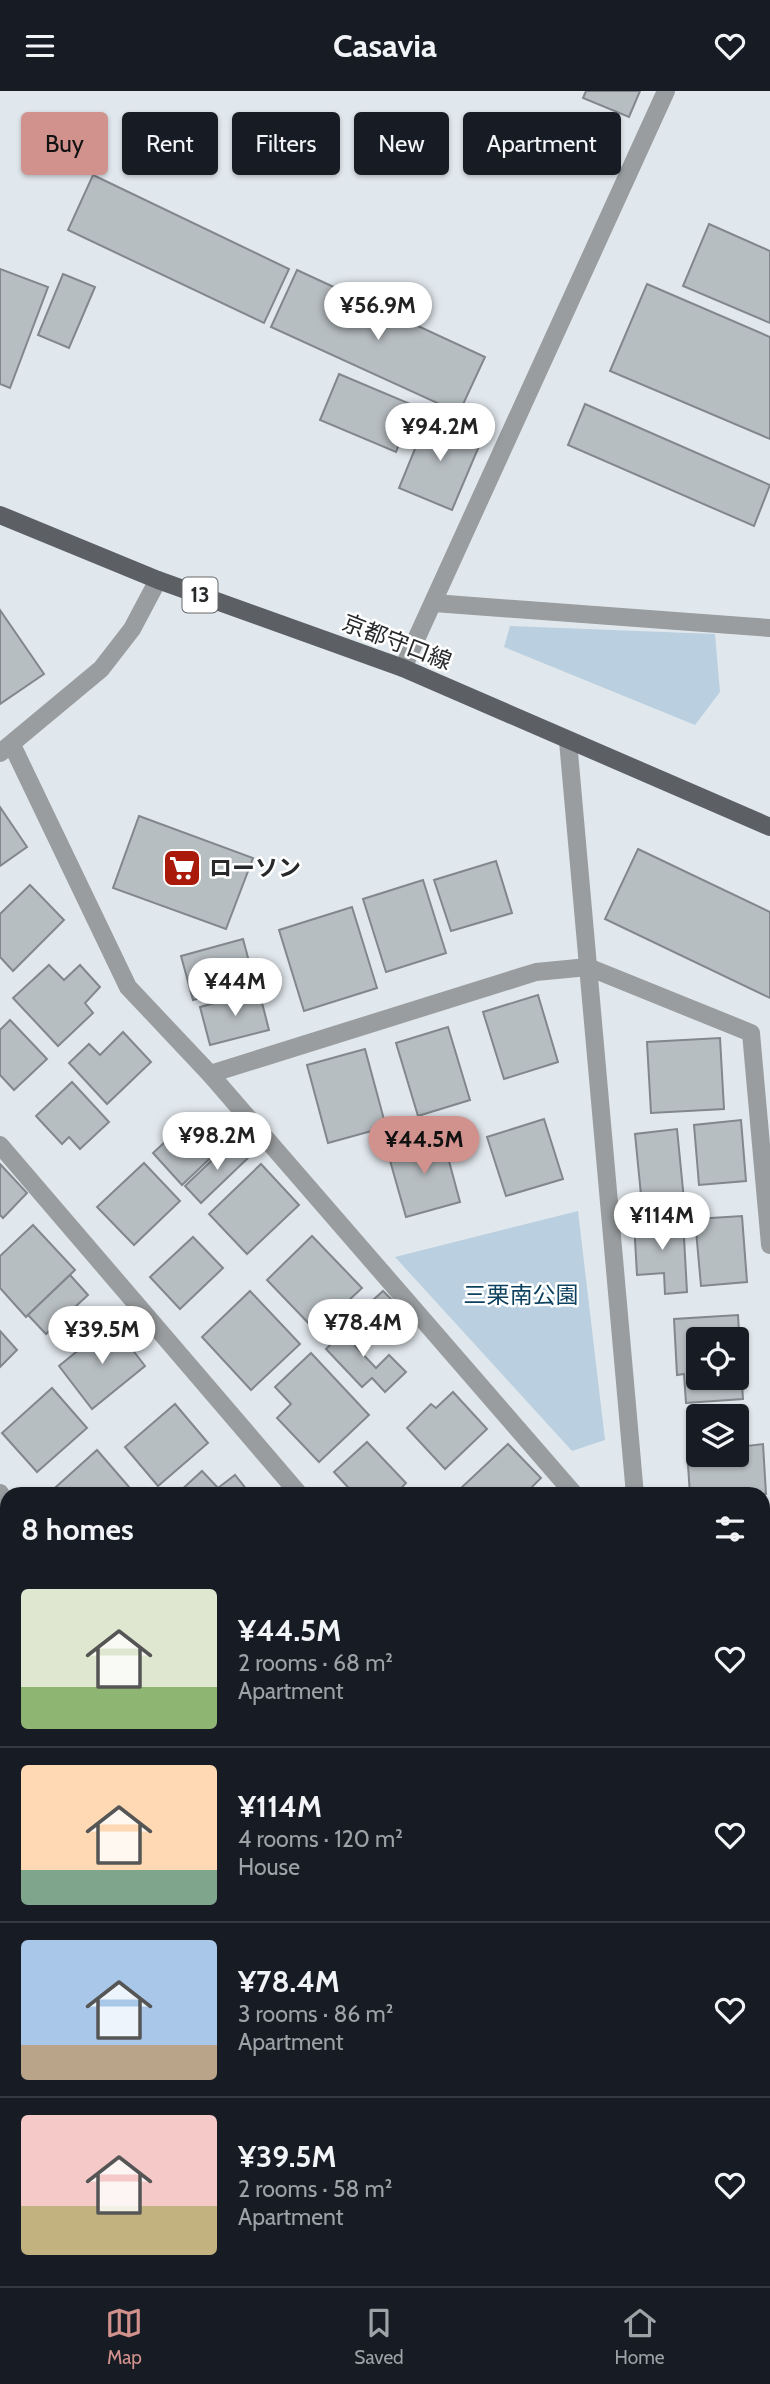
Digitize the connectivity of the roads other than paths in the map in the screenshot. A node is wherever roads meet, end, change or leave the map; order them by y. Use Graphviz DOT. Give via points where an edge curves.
graph roads {
  1 [pos="666,91"];
  2 [pos="0,515"];
  3 [pos="158,580"];
  4 [pos="434,603"];
  5 [pos="770,628"];
  6 [pos="403,668"];
  7 [pos="568,741"];
  8 [pos="6,749"];
  9 [pos="770,827"];
  10 [pos="588,967"];
  11 [pos="210,1074"];
  12 [pos="0,1145"];
  13 [pos="770,1245"];
  14 [pos="293,1487"];
  15 [pos="568,1487"];
  16 [pos="634,1487"];
  1 -- 4 [label="street"];
  2 -- 3 [label="main road, 京都守口線 / 13"];
  3 -- 6 [label="main road, 京都守口線 / 13"];
  3 -- 8 [label="street" via="132,629 101,669"];
  4 -- 5 [label="street"];
  4 -- 6 [label="street"];
  6 -- 7 [label="main road, 京都守口線 / 13"];
  7 -- 9 [label="main road, 京都守口線 / 13"];
  7 -- 10 [label="street"];
  8 -- 11 [label="street" via="128,987"];
  10 -- 11 [label="street" via="536,972"];
  10 -- 13 [label="street" via="751,1033"];
  10 -- 16 [label="street"];
  11 -- 15 [label="street"];
  12 -- 14 [label="street"];
}
